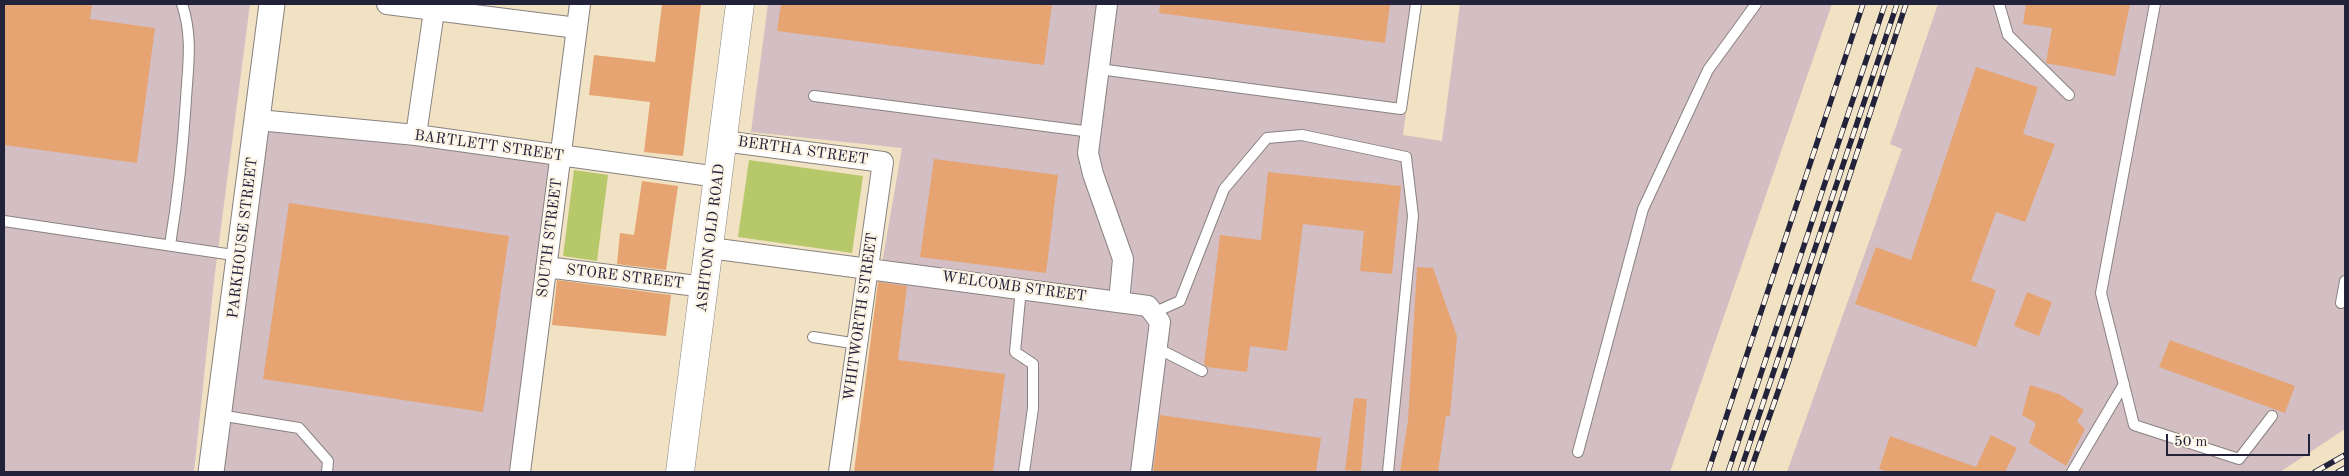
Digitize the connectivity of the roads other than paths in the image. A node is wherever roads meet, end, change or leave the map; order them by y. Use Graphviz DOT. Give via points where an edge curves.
graph roads {
  1 [pos="182,4"];
  2 [pos="272,4"];
  3 [pos="387,4"];
  4 [pos="580,4"];
  5 [pos="740,4"];
  6 [pos="1108,4"];
  7 [pos="1416,4"];
  8 [pos="1756,4"];
  9 [pos="1999,4"];
  10 [pos="2155,4"];
  11 [pos="434,7"];
  12 [pos="577,28"];
  13 [pos="1099,69"];
  14 [pos="2068,95"];
  15 [pos="814,96"];
  16 [pos="258,120"];
  17 [pos="1091,132"];
  18 [pos="416,135"];
  19 [pos="722,141"];
  20 [pos="560,155"];
  21 [pos="883,162"];
  22 [pos="718,177"];
  23 [pos="4,221"];
  24 [pos="170,245"];
  25 [pos="710,248"];
  26 [pos="241,256"];
  27 [pos="546,267"];
  28 [pos="868,268"];
  29 [pos="2345,281"];
  30 [pos="705,287"];
  31 [pos="1021,288"];
  32 [pos="1119,302"];
  33 [pos="2341,303"];
  34 [pos="1153,313"];
  35 [pos="813,337"];
  36 [pos="858,344"];
  37 [pos="1157,348"];
  38 [pos="1202,371"];
  39 [pos="2124,384"];
  40 [pos="219,415"];
  41 [pos="2272,416"];
  42 [pos="1578,452"];
  43 [pos="212,472"];
  44 [pos="327,472"];
  45 [pos="520,472"];
  46 [pos="680,472"];
  47 [pos="839,472"];
  48 [pos="1024,472"];
  49 [pos="1142,472"];
  50 [pos="1388,472"];
  51 [pos="2072,472"];
  1 -- 24 [label="lane" via="189,23 189,47 180,183"];
  2 -- 16 [label="street, PARKHOUSE STREET"];
  3 -- 11 [label="street"];
  4 -- 12 [label="street, SOUTH STREET"];
  5 -- 19 [label="highway, ASHTON OLD ROAD"];
  6 -- 13 [label="street"];
  7 -- 13 [label="lane" via="1401,109"];
  8 -- 42 [label="lane" via="1708,70 1643,209"];
  9 -- 14 [label="lane" via="2008,35"];
  10 -- 39 [label="lane" via="2102,293"];
  11 -- 12 [label="street"];
  11 -- 18 [label="street"];
  12 -- 20 [label="street, SOUTH STREET"];
  13 -- 17 [label="street"];
  15 -- 17 [label="lane"];
  16 -- 18 [label="street, BARTLETT STREET"];
  16 -- 26 [label="street, PARKHOUSE STREET"];
  17 -- 32 [label="street" via="1088,153 1093,174 1123,259"];
  18 -- 20 [label="street, BARTLETT STREET"];
  19 -- 21 [label="street, BERTHA STREET"];
  19 -- 22 [label="highway, ASHTON OLD ROAD"];
  20 -- 22 [label="street, BARTLETT STREET"];
  20 -- 27 [label="street, SOUTH STREET"];
  21 -- 28 [label="street, WHITWORTH STREET"];
  22 -- 25 [label="highway, ASHTON OLD ROAD"];
  23 -- 24 [label="lane"];
  24 -- 26 [label="lane"];
  25 -- 28 [label="street, WELCOMB STREET"];
  25 -- 30 [label="highway, ASHTON OLD ROAD"];
  26 -- 40 [label="street, PARKHOUSE STREET"];
  27 -- 30 [label="street, STORE STREET"];
  27 -- 45 [label="street, SOUTH STREET"];
  28 -- 31 [label="street, WELCOMB STREET"];
  28 -- 36 [label="street, WHITWORTH STREET"];
  29 -- 33 [label="lane"];
  30 -- 46 [label="highway, ASHTON OLD ROAD"];
  31 -- 32 [label="street, WELCOMB STREET"];
  31 -- 48 [label="lane" via="1015,352 1033,364 1033,408"];
  32 -- 34 [label="street, WELCOMB STREET" via="1148,306"];
  34 -- 37 [label="street" via="1160,322"];
  34 -- 50 [label="lane" via="1180,301 1224,188 1267,138 1302,135 1406,157 1413,216"];
  35 -- 36 [label="lane"];
  36 -- 47 [label="street, WHITWORTH STREET"];
  37 -- 38 [label="lane"];
  37 -- 49 [label="street"];
  39 -- 41 [label="lane" via="2134,425 2239,459"];
  39 -- 51 [label="lane"];
  40 -- 43 [label="street, PARKHOUSE STREET"];
  40 -- 44 [label="lane" via="299,428 328,461"];
}
